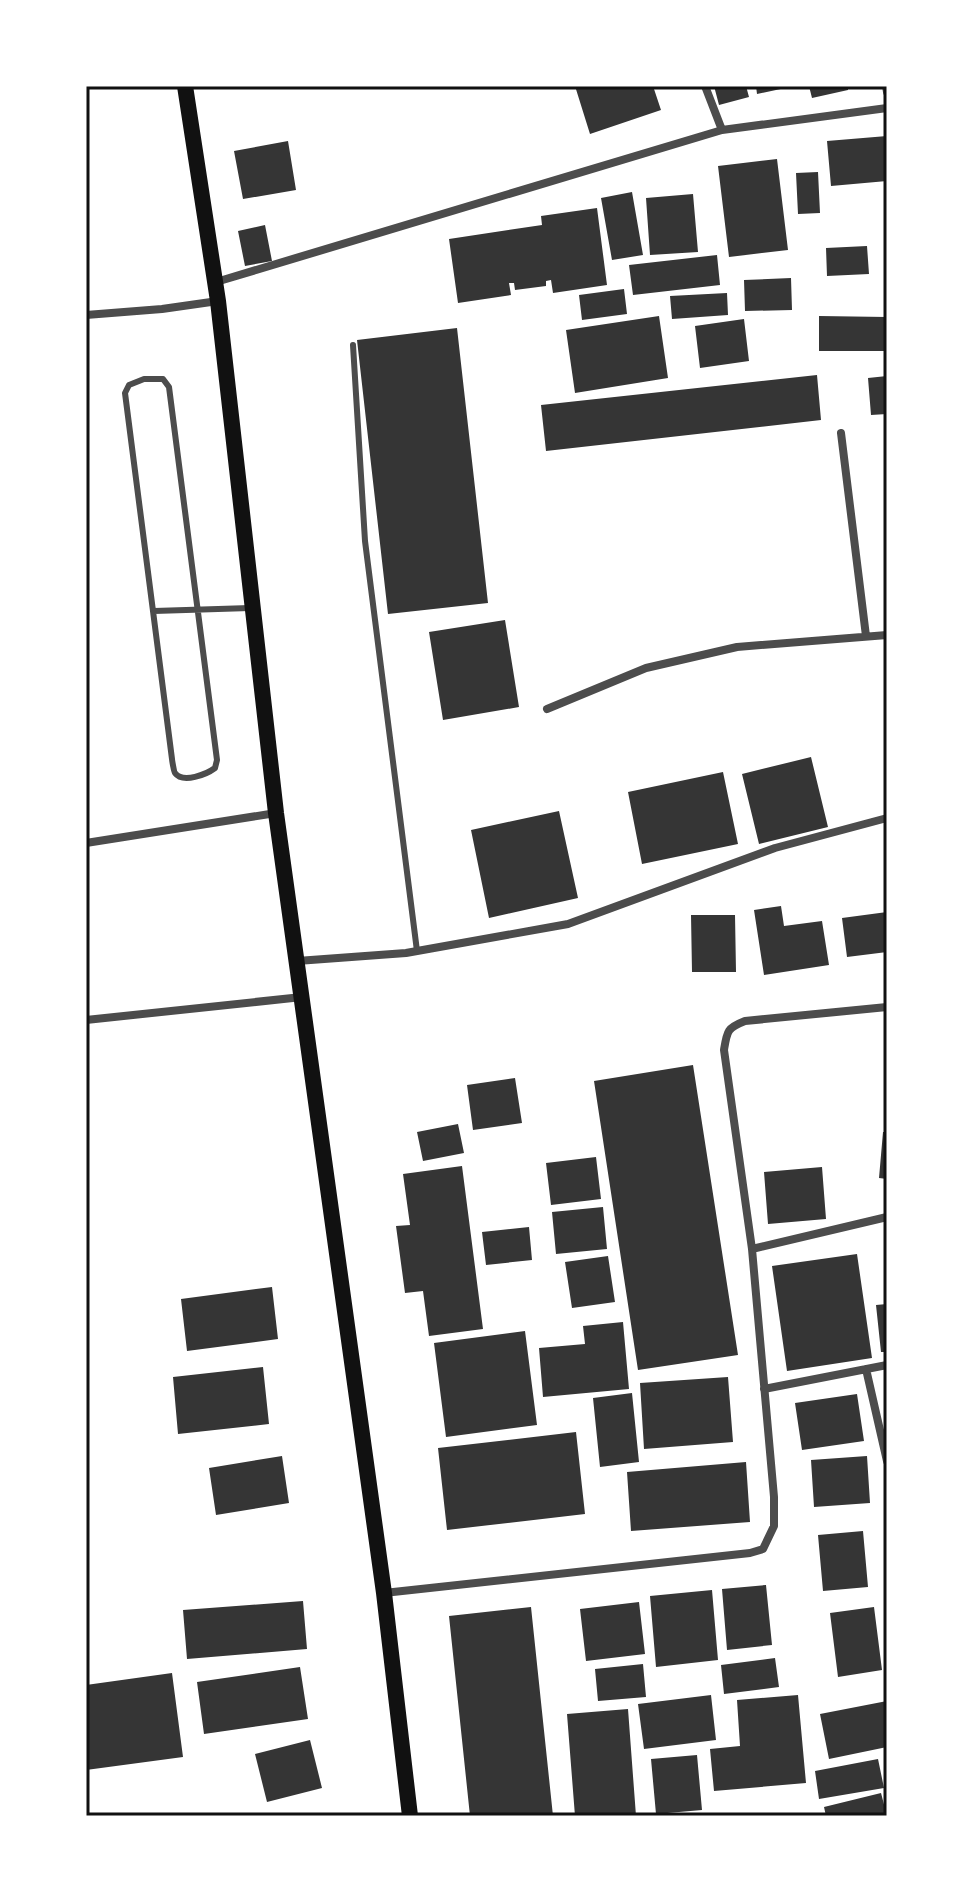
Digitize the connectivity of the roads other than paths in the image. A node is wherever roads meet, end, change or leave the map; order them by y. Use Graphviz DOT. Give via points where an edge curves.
graph roads {
  1 [pos="185,86"];
  2 [pos="705,86"];
  3 [pos="886,86"];
  4 [pos="887,92"];
  5 [pos="887,108"];
  6 [pos="722,130"];
  7 [pos="215,282"];
  8 [pos="218,301"];
  9 [pos="86,315"];
  10 [pos="353,345"];
  11 [pos="841,433"];
  12 [pos="253,608"];
  13 [pos="199,610"];
  14 [pos="154,611"];
  15 [pos="887,635"];
  16 [pos="866,636"];
  17 [pos="547,709"];
  18 [pos="276,813"];
  19 [pos="887,818"];
  20 [pos="86,843"];
  21 [pos="417,951"];
  22 [pos="296,961"];
  23 [pos="302,997"];
  24 [pos="887,1007"];
  25 [pos="86,1020"];
  26 [pos="887,1217"];
  27 [pos="752,1249"];
  28 [pos="887,1365"];
  29 [pos="866,1369"];
  30 [pos="764,1389"];
  31 [pos="887,1461"];
  32 [pos="384,1593"];
  33 [pos="410,1816"];
  1 -- 7 [label="main road"];
  2 -- 6 [label="street"];
  3 -- 4 [label="street"];
  5 -- 6 [label="street"];
  6 -- 7 [label="street"];
  7 -- 8 [label="main road"];
  8 -- 9 [label="street"];
  8 -- 12 [label="main road"];
  10 -- 21 [label="lane" via="365,541"];
  11 -- 16 [label="street"];
  12 -- 13 [label="lane"];
  12 -- 18 [label="main road"];
  13 -- 14 [label="lane"];
  13 -- 14 [label="lane" via="217,760 205,775 192,777 174,773"];
  13 -- 14 [label="lane" via="169,387 163,379 144,379 129,385 125,393"];
  15 -- 16 [label="street"];
  16 -- 17 [label="street" via="737,647 646,668"];
  18 -- 20 [label="street"];
  18 -- 22 [label="main road"];
  19 -- 21 [label="street" via="775,848 568,924"];
  21 -- 22 [label="street"];
  22 -- 23 [label="main road"];
  23 -- 25 [label="street"];
  23 -- 32 [label="main road"];
  24 -- 27 [label="street" via="745,1021 726,1034"];
  26 -- 27 [label="street"];
  27 -- 30 [label="street"];
  28 -- 29 [label="street"];
  29 -- 30 [label="street"];
  29 -- 31 [label="street"];
  30 -- 32 [label="street" via="774,1526 763,1549"];
  32 -- 33 [label="main road"];
}
